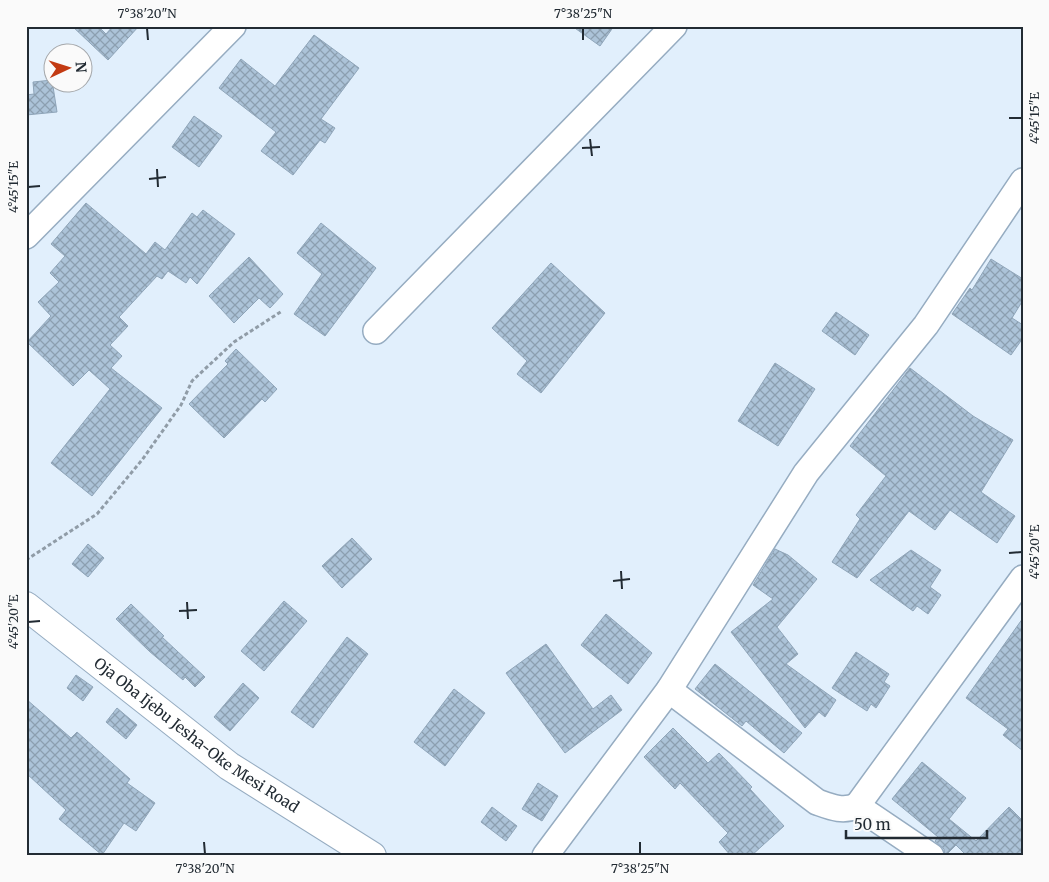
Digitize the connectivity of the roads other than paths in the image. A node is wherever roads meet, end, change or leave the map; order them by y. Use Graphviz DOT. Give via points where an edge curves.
graph roads {
  1 [pos="233,26"];
  2 [pos="674,26"];
  3 [pos="1023,181"];
  4 [pos="26,236"];
  5 [pos="376,331"];
  6 [pos="1023,578"];
  7 [pos="26,606"];
  8 [pos="669,690"];
  9 [pos="857,806"];
  10 [pos="372,856"];
  11 [pos="545,856"];
  12 [pos="931,856"];
  1 -- 4 [label="street"];
  2 -- 5 [label="street"];
  3 -- 8 [label="street" via="926,325 806,472"];
  6 -- 9 [label="street"];
  7 -- 10 [label="main road, Oja Oba Ijebu Jesha-Oke Mesi Road" via="230,766"];
  8 -- 9 [label="street" via="816,802 836,809"];
  8 -- 11 [label="street"];
  9 -- 12 [label="street"];
}
